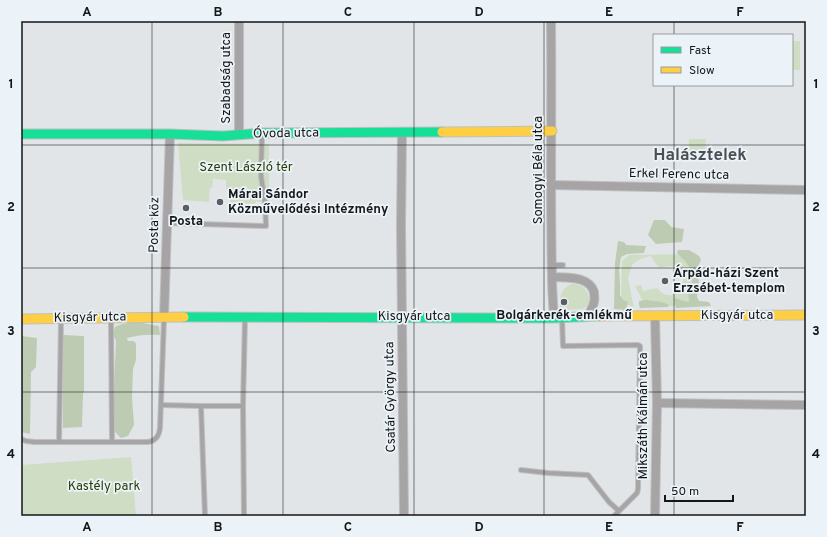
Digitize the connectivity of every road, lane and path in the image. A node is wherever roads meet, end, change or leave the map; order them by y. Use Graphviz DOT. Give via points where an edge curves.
graph roads {
  1 [pos="239,21"];
  2 [pos="552,21"];
  3 [pos="552,131"];
  4 [pos="262,133"];
  5 [pos="402,133"];
  6 [pos="21,134"];
  7 [pos="170,134"];
  8 [pos="240,134"];
  9 [pos="551,184"];
  10 [pos="806,190"];
  11 [pos="168,223"];
  12 [pos="552,265"];
  13 [pos="563,265"];
  14 [pos="552,278"];
  15 [pos="806,315"];
  16 [pos="588,316"];
  17 [pos="655,316"];
  18 [pos="111,317"];
  19 [pos="164,317"];
  20 [pos="245,317"];
  21 [pos="402,317"];
  22 [pos="61,318"];
  23 [pos="558,318"];
  24 [pos="21,319"];
  25 [pos="657,403"];
  26 [pos="161,405"];
  27 [pos="806,405"];
  28 [pos="201,406"];
  29 [pos="243,406"];
  30 [pos="21,438"];
  31 [pos="112,441"];
  32 [pos="59,442"];
  33 [pos="521,470"];
  34 [pos="619,510"];
  35 [pos="205,516"];
  36 [pos="244,516"];
  37 [pos="404,516"];
  38 [pos="614,516"];
  39 [pos="655,516"];
  1 -- 8 [label="street, Szabadság utca"];
  2 -- 3 [label="street, Somogyi Béla utca"];
  3 -- 5 [label="street, Óvoda utca"];
  3 -- 9 [label="street, Somogyi Béla utca"];
  4 -- 5 [label="street, Óvoda utca"];
  4 -- 8 [label="street, Óvoda utca"];
  4 -- 11 [label="lane" via="261,176 266,226"];
  5 -- 21 [label="street, Csatár György utca"];
  6 -- 7 [label="street, Óvoda utca"];
  7 -- 8 [label="street, Óvoda utca"];
  7 -- 11 [label="street, Posta köz"];
  9 -- 10 [label="street, Erkel Ferenc utca"];
  9 -- 12 [label="street, Somogyi Béla utca"];
  11 -- 19 [label="street, Posta köz"];
  12 -- 13 [label="lane"];
  12 -- 14 [label="street, Somogyi Béla utca"];
  14 -- 16 [label="street" via="582,280 592,287 594,301"];
  14 -- 23 [label="street, Somogyi Béla utca"];
  15 -- 17 [label="street, Kisgyár utca"];
  16 -- 17 [label="street, Kisgyár utca"];
  16 -- 23 [label="street, Kisgyár utca"];
  17 -- 25 [label="street, Mikszáth Kálmán utca"];
  18 -- 19 [label="street, Kisgyár utca"];
  18 -- 22 [label="street, Kisgyár utca"];
  18 -- 31 [label="lane"];
  19 -- 20 [label="street, Kisgyár utca"];
  19 -- 26 [label="lane"];
  20 -- 21 [label="street, Kisgyár utca"];
  20 -- 29 [label="lane"];
  21 -- 23 [label="street, Kisgyár utca"];
  21 -- 37 [label="street, Csatár György utca"];
  22 -- 24 [label="street, Kisgyár utca"];
  22 -- 32 [label="lane"];
  23 -- 34 [label="lane" via="563,346 640,346 638,489"];
  25 -- 27 [label="street"];
  25 -- 39 [label="street, Mikszáth Kálmán utca"];
  26 -- 28 [label="lane"];
  26 -- 31 [label="lane" via="160,431 155,440"];
  28 -- 29 [label="lane"];
  28 -- 35 [label="lane"];
  29 -- 36 [label="lane"];
  30 -- 32 [label="lane" via="30,442"];
  31 -- 32 [label="lane"];
  33 -- 34 [label="lane" via="588,475 609,502"];
  34 -- 38 [label="lane"];
}
